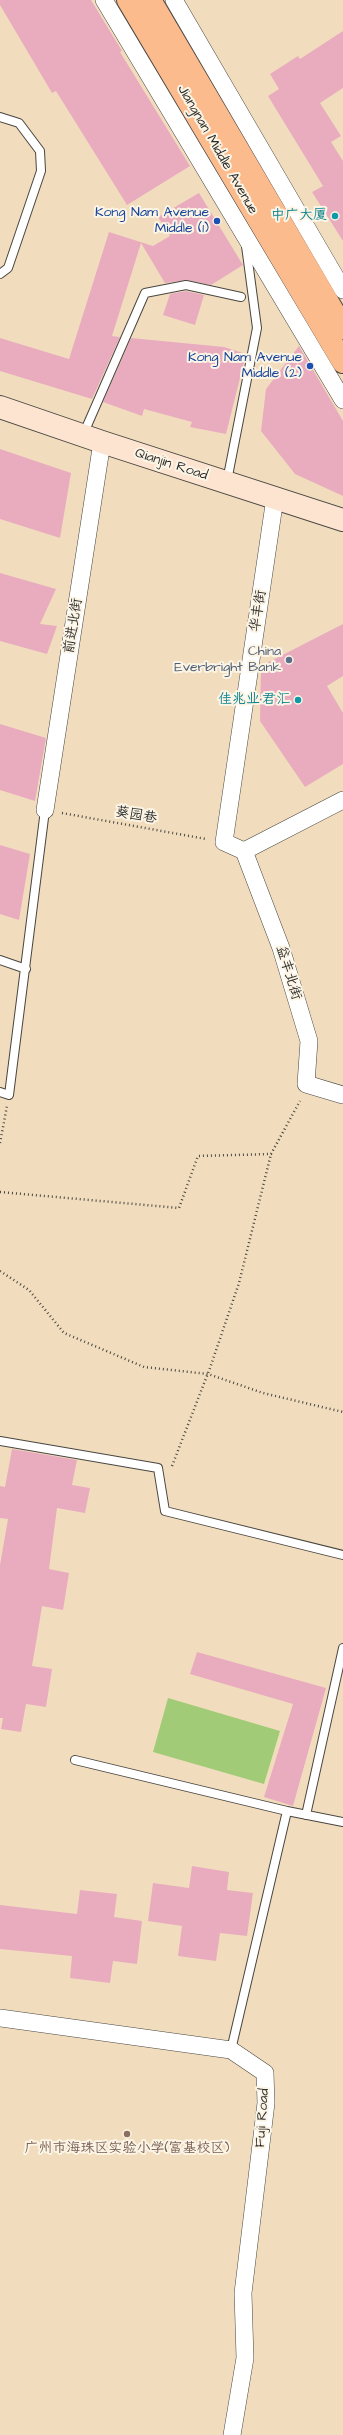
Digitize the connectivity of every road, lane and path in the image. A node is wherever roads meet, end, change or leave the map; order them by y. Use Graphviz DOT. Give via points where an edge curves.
graph roads {
  1 [pos="104,0"];
  2 [pos="128,0"];
  3 [pos="150,0"];
  4 [pos="164,0"];
  5 [pos="174,0"];
  6 [pos="170,36"];
  7 [pos="0,117"];
  8 [pos="208,134"];
  9 [pos="190,145"];
  10 [pos="270,185"];
  11 [pos="244,237"];
  12 [pos="0,274"];
  13 [pos="343,290"];
  14 [pos="241,296"];
  15 [pos="343,328"];
  16 [pos="343,362"];
  17 [pos="343,400"];
  18 [pos="0,407"];
  19 [pos="92,439"];
  20 [pos="226,483"];
  21 [pos="276,498"];
  22 [pos="343,520"];
  23 [pos="343,800"];
  24 [pos="45,810"];
  25 [pos="224,842"];
  26 [pos="244,851"];
  27 [pos="0,960"];
  28 [pos="26,969"];
  29 [pos="306,1084"];
  30 [pos="0,1092"];
  31 [pos="9,1095"];
  32 [pos="343,1095"];
  33 [pos="0,1143"];
  34 [pos="271,1154"];
  35 [pos="0,1192"];
  36 [pos="0,1271"];
  37 [pos="208,1374"];
  38 [pos="343,1412"];
  39 [pos="0,1441"];
  40 [pos="169,1472"];
  41 [pos="343,1555"];
  42 [pos="343,1648"];
  43 [pos="75,1760"];
  44 [pos="287,1811"];
  45 [pos="306,1815"];
  46 [pos="343,1822"];
  47 [pos="0,2018"];
  48 [pos="231,2050"];
  49 [pos="232,2435"];
  1 -- 9 [label="street"];
  2 -- 8 [label="main road, Jiangnan Middle Avenue"];
  3 -- 6 [label="main road, Jiangnan Middle Avenue"];
  4 -- 6 [label="street"];
  5 -- 10 [label="street"];
  6 -- 10 [label="main road, Jiangnan Middle Avenue"];
  7 -- 12 [label="lane" via="19,124 40,151 41,171 8,268"];
  8 -- 9 [label="street"];
  8 -- 16 [label="main road, Jiangnan Middle Avenue"];
  9 -- 11 [label="street"];
  10 -- 13 [label="street"];
  10 -- 15 [label="main road, Jiangnan Middle Avenue"];
  11 -- 17 [label="street"];
  11 -- 20 [label="lane" via="256,328"];
  14 -- 19 [label="lane" via="186,285 145,293"];
  18 -- 19 [label="main road, Qianjin Road"];
  19 -- 20 [label="main road, Qianjin Road"];
  19 -- 24 [label="street, 前进北街"];
  20 -- 21 [label="main road, Qianjin Road"];
  21 -- 22 [label="main road, Qianjin Road"];
  21 -- 25 [label="street, 华丰街"];
  23 -- 26 [label="street"];
  24 -- 25 [label="path, 葵园巷"];
  24 -- 28 [label="lane"];
  25 -- 26 [label="street"];
  26 -- 29 [label="street, 益丰北街" via="281,948 309,1041"];
  27 -- 28 [label="lane"];
  28 -- 31 [label="lane"];
  29 -- 32 [label="street"];
  29 -- 34 [label="path" via="300,1101"];
  30 -- 31 [label="lane"];
  31 -- 33 [label="path"];
  34 -- 35 [label="path" via="198,1156 179,1208"];
  34 -- 37 [label="path" via="239,1283"];
  36 -- 37 [label="path" via="29,1290 64,1333 144,1367"];
  37 -- 38 [label="path" via="263,1393"];
  37 -- 40 [label="path"];
  39 -- 41 [label="lane" via="158,1468 165,1512"];
  42 -- 45 [label="lane"];
  43 -- 44 [label="lane"];
  44 -- 45 [label="lane"];
  44 -- 48 [label="lane"];
  45 -- 46 [label="lane"];
  47 -- 48 [label="street, Fuji Road"];
  48 -- 49 [label="street, Fuji Road" via="265,2073 266,2103 243,2292 245,2358"];
}
